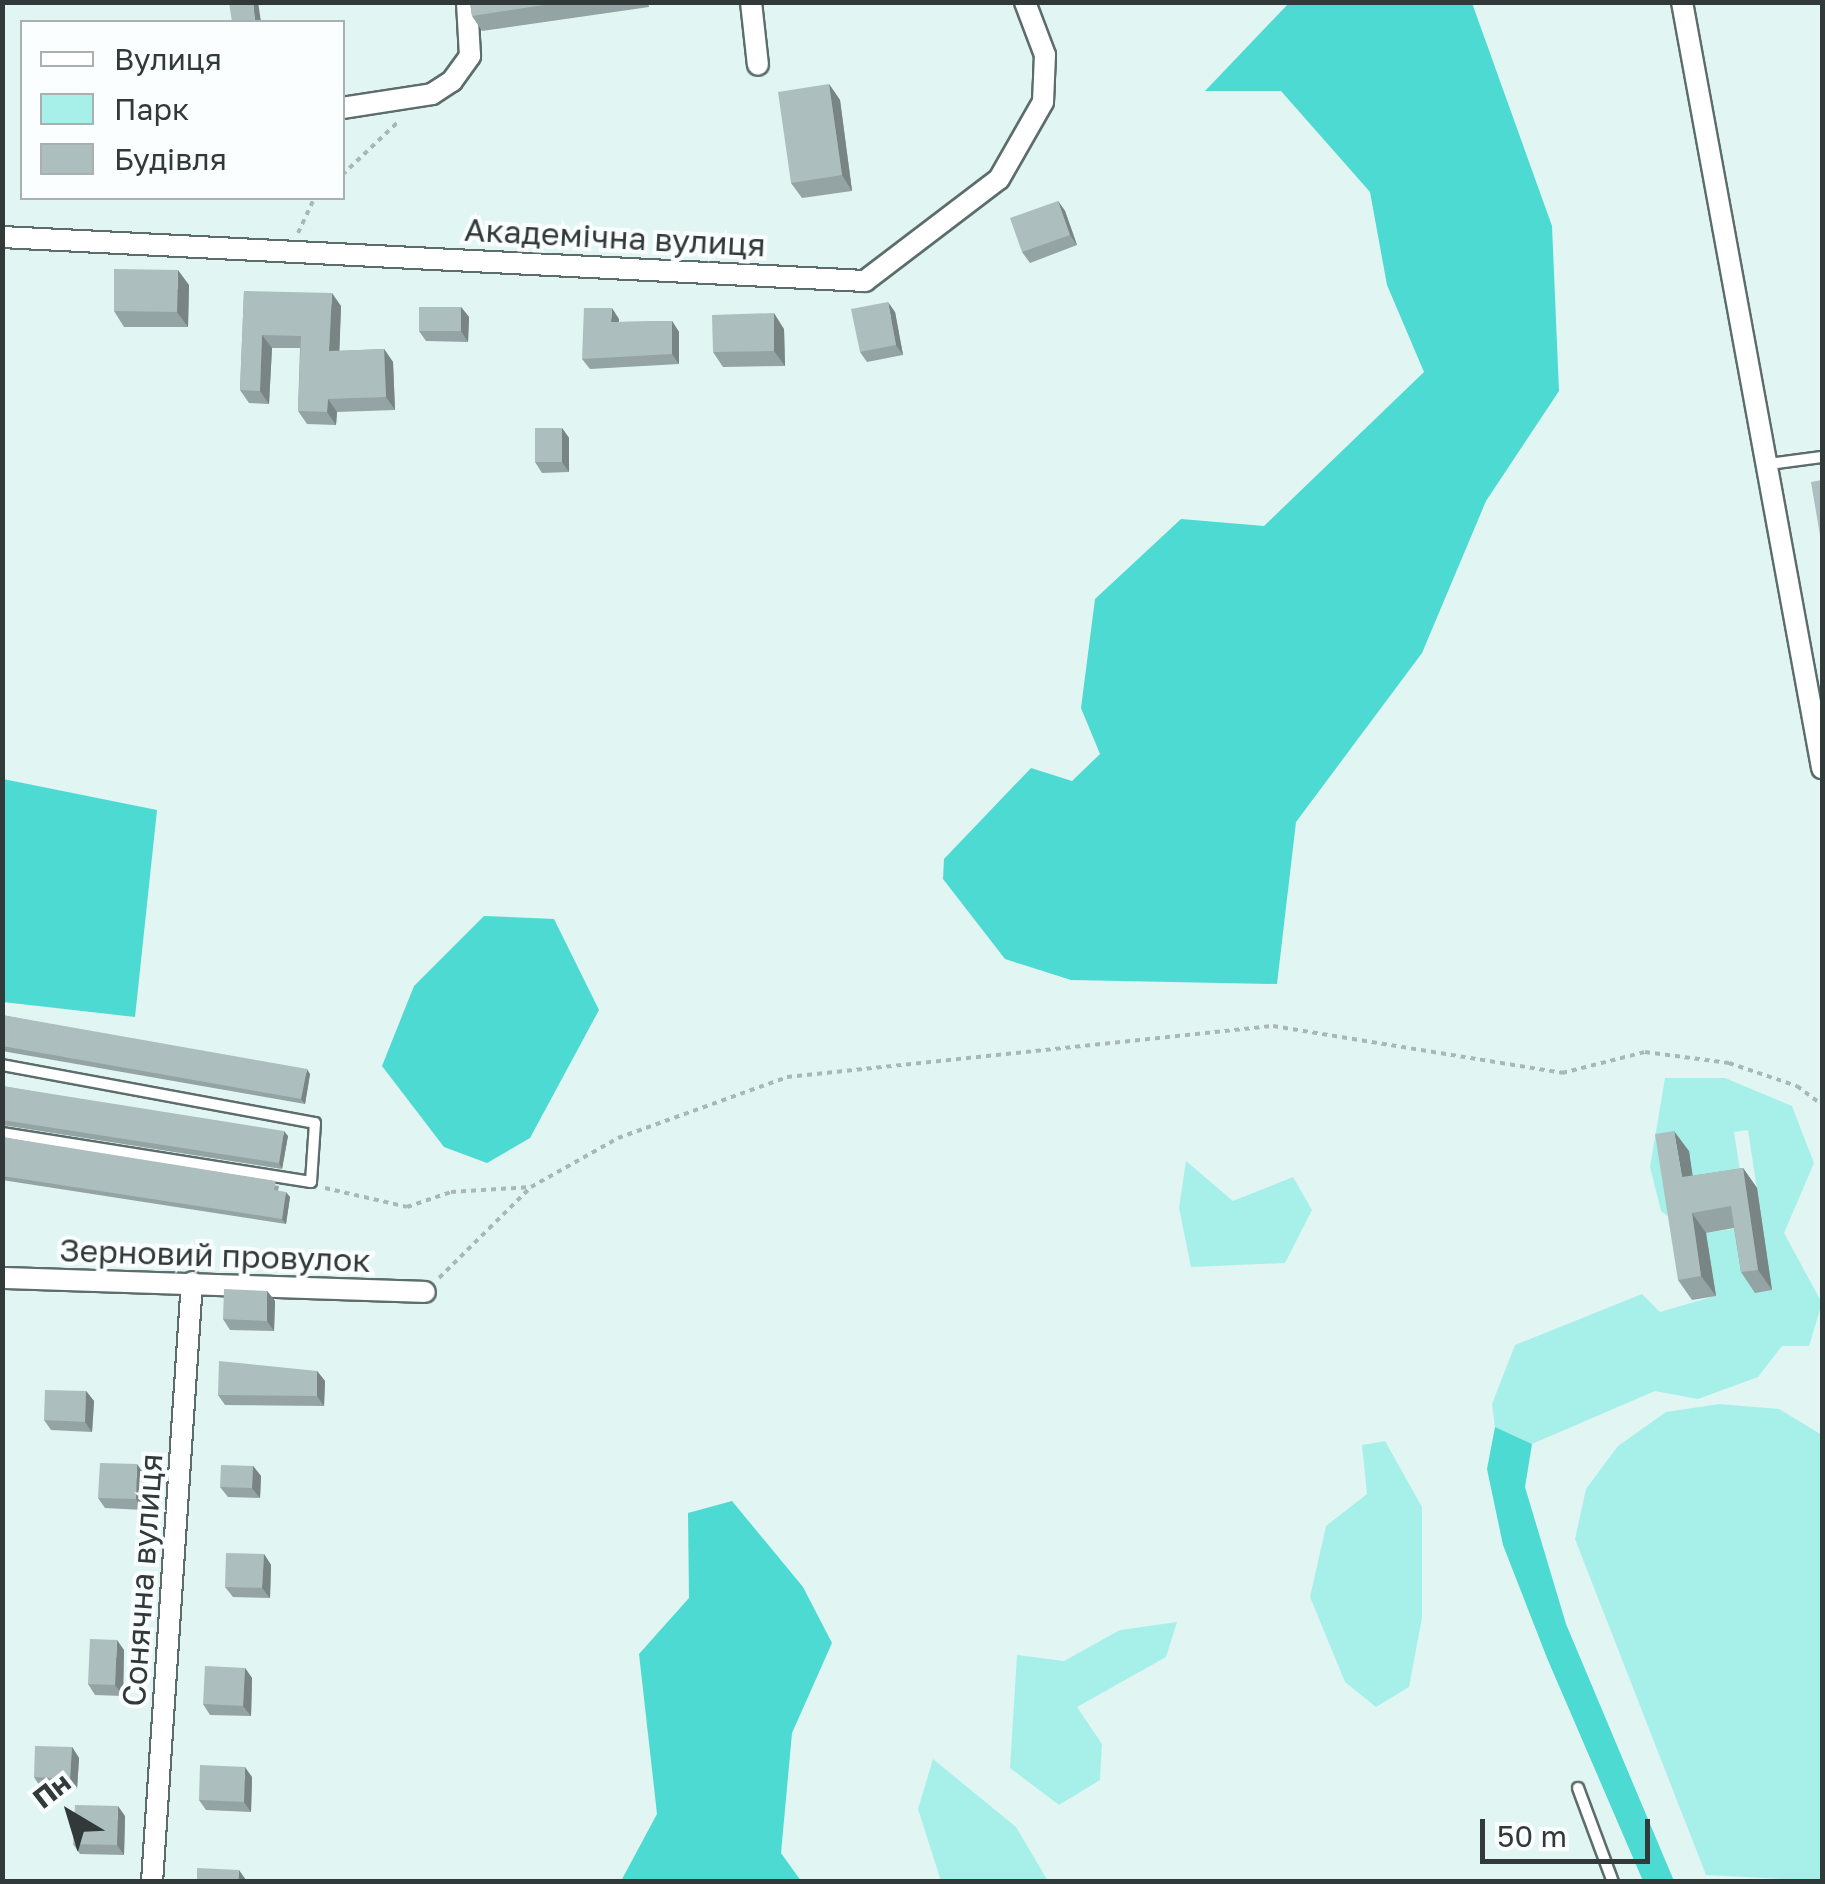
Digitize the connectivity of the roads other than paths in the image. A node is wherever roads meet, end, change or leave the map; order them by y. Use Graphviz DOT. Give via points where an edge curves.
graph roads {
  1 [pos="467,2"];
  2 [pos="750,2"];
  3 [pos="1025,2"];
  4 [pos="1682,2"];
  5 [pos="758,65"];
  6 [pos="345,108"];
  7 [pos="2,237"];
  8 [pos="1822,457"];
  9 [pos="1769,464"];
  10 [pos="1822,768"];
  11 [pos="2,1065"];
  12 [pos="2,1132"];
  13 [pos="2,1278"];
  14 [pos="192,1282"];
  15 [pos="425,1292"];
  16 [pos="1578,1788"];
  17 [pos="152,1882"];
  18 [pos="1613,1882"];
  1 -- 6 [label="street" via="470,56 452,81 419,96"];
  2 -- 5 [label="street"];
  3 -- 7 [label="street, Академічна вулиця" via="1045,55 1044,102 999,179 865,280"];
  4 -- 9 [label="street"];
  8 -- 9 [label="lane"];
  9 -- 10 [label="street"];
  11 -- 12 [label="lane" via="315,1123 311,1182"];
  13 -- 14 [label="street, Зерновий провулок"];
  14 -- 15 [label="street, Зерновий провулок"];
  14 -- 17 [label="street, Сонячна вулиця"];
  16 -- 18 [label="lane"];
}
